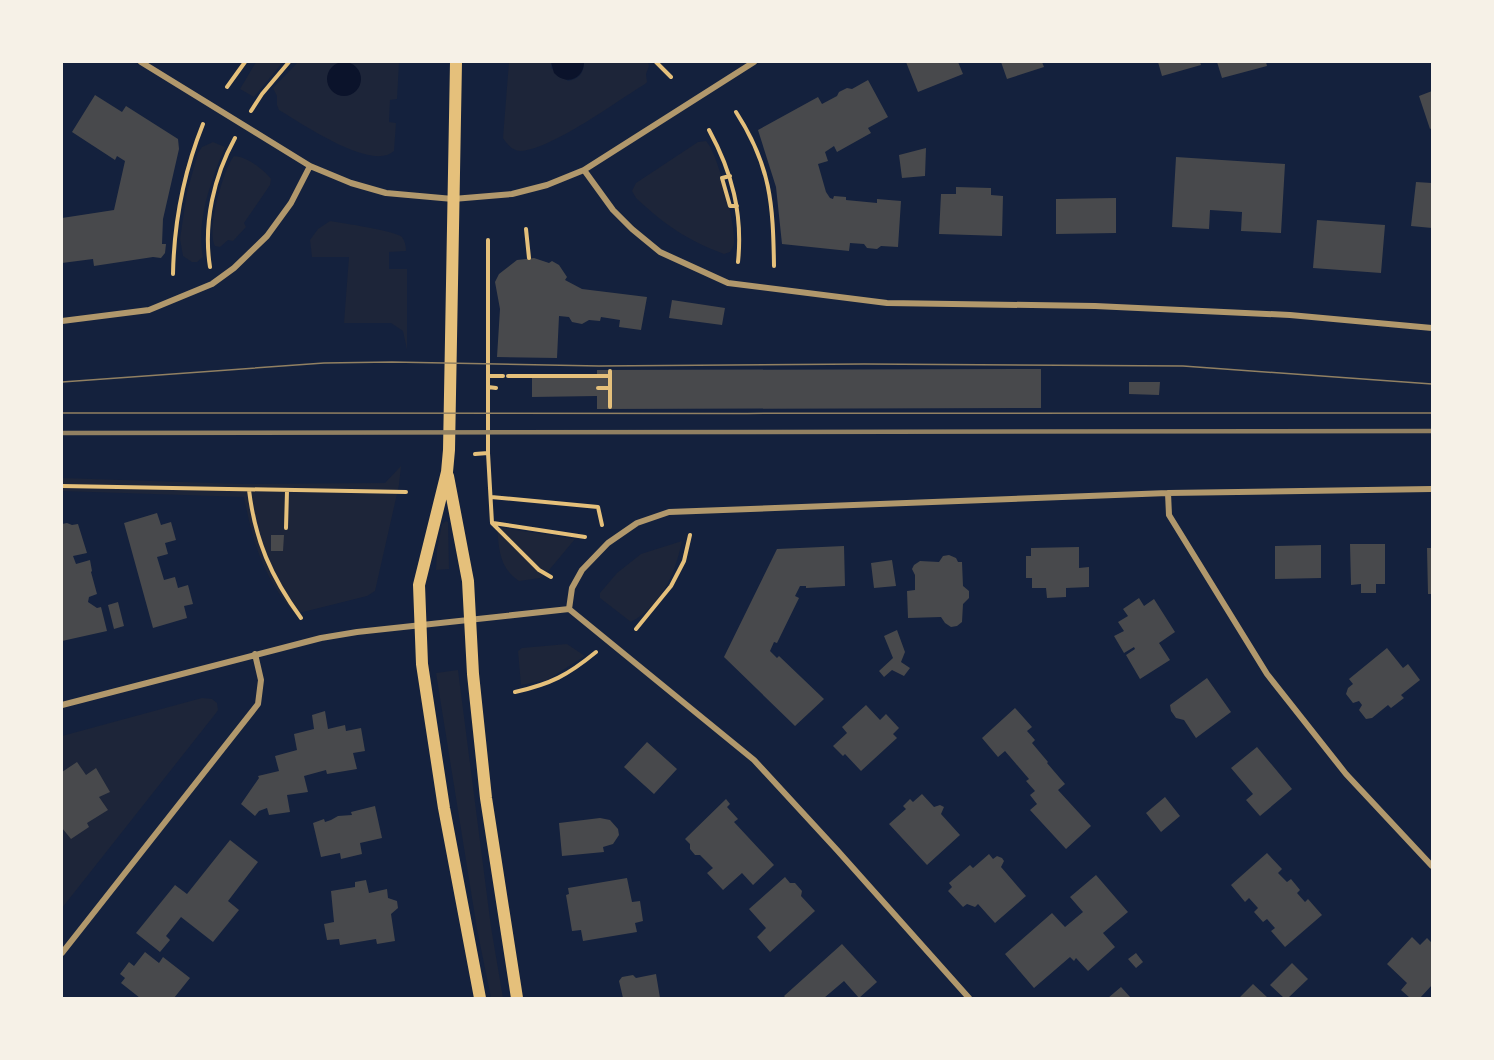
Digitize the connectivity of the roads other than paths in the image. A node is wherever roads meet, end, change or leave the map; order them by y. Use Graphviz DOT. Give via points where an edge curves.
graph roads {
  1 [pos="141,62"];
  2 [pos="456,62"];
  3 [pos="754,62"];
  4 [pos="310,166"];
  5 [pos="584,170"];
  6 [pos="453,199"];
  7 [pos="62,321"];
  8 [pos="1432,328"];
  9 [pos="447,472"];
  10 [pos="1432,489"];
  11 [pos="1168,493"];
  12 [pos="569,609"];
  13 [pos="470,620"];
  14 [pos="420,625"];
  15 [pos="255,654"];
  16 [pos="62,705"];
  17 [pos="1432,866"];
  18 [pos="62,953"];
  19 [pos="480,999"];
  20 [pos="517,999"];
  21 [pos="969,999"];
  1 -- 4 [label="street"];
  2 -- 6 [label="main road"];
  3 -- 5 [label="street"];
  4 -- 6 [label="street" via="386,193"];
  4 -- 7 [label="street" via="291,203 267,236 212,284 149,310"];
  5 -- 6 [label="street" via="512,194"];
  5 -- 8 [label="street" via="613,210 660,252 728,283 887,303 1290,315"];
  6 -- 9 [label="main road"];
  9 -- 13 [label="main road" via="468,581"];
  9 -- 14 [label="main road" via="419,585"];
  10 -- 11 [label="street"];
  11 -- 12 [label="street" via="669,512 637,524 608,543 582,570 572,588"];
  11 -- 17 [label="street" via="1169,515 1267,674 1346,774"];
  12 -- 13 [label="street"];
  12 -- 21 [label="street" via="753,760"];
  13 -- 14 [label="street"];
  13 -- 20 [label="main road" via="486,798"];
  14 -- 15 [label="street" via="321,638"];
  14 -- 19 [label="main road" via="422,664 444,808"];
  15 -- 16 [label="street"];
  15 -- 18 [label="street" via="261,680 258,704"];
}
